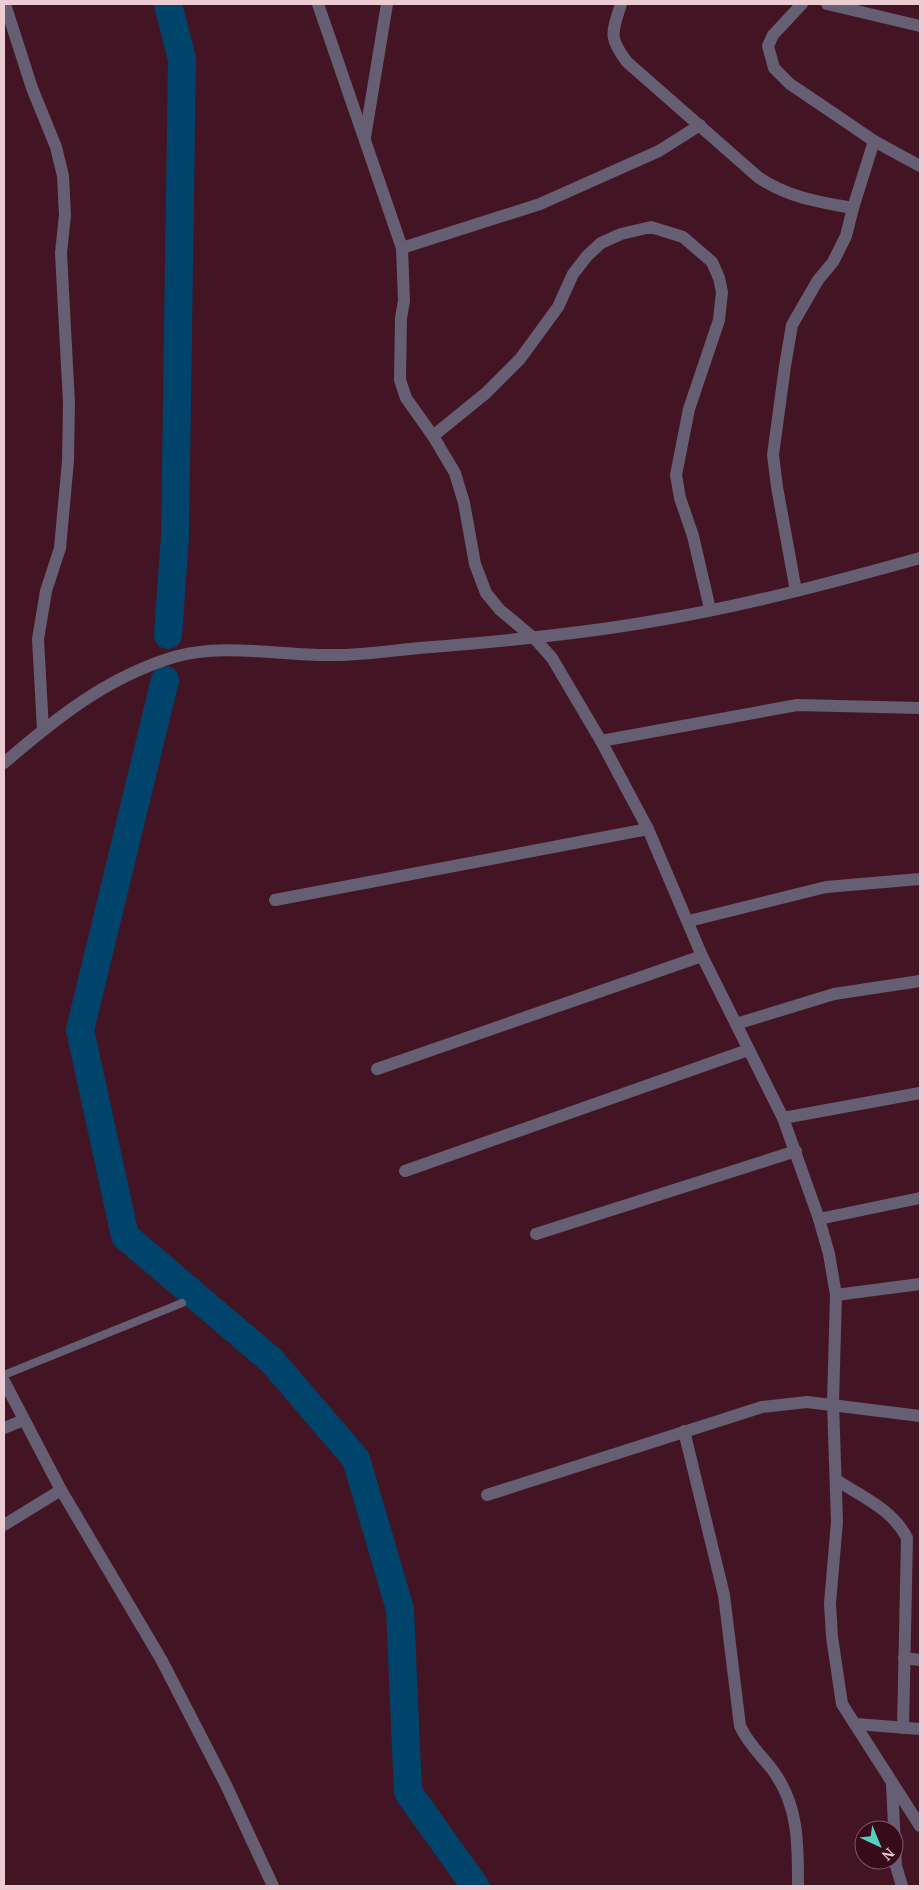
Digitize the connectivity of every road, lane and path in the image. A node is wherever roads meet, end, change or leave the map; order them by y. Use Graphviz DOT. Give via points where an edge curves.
graph roads {
  1 [pos="5,4"];
  2 [pos="318,4"];
  3 [pos="387,4"];
  4 [pos="621,4"];
  5 [pos="802,4"];
  6 [pos="827,4"];
  7 [pos="920,26"];
  8 [pos="700,124"];
  9 [pos="364,139"];
  10 [pos="874,141"];
  11 [pos="920,166"];
  12 [pos="853,208"];
  13 [pos="402,248"];
  14 [pos="433,436"];
  15 [pos="920,558"];
  16 [pos="796,591"];
  17 [pos="710,609"];
  18 [pos="535,639"];
  19 [pos="920,708"];
  20 [pos="43,730"];
  21 [pos="601,741"];
  22 [pos="4,763"];
  23 [pos="648,829"];
  24 [pos="920,879"];
  25 [pos="275,900"];
  26 [pos="689,921"];
  27 [pos="702,956"];
  28 [pos="920,981"];
  29 [pos="736,1024"];
  30 [pos="748,1050"];
  31 [pos="377,1069"];
  32 [pos="920,1093"];
  33 [pos="783,1118"];
  34 [pos="796,1151"];
  35 [pos="405,1171"];
  36 [pos="920,1198"];
  37 [pos="820,1219"];
  38 [pos="536,1234"];
  39 [pos="920,1284"];
  40 [pos="836,1295"];
  41 [pos="182,1303"];
  42 [pos="4,1375"];
  43 [pos="4,1381"];
  44 [pos="833,1404"];
  45 [pos="920,1416"];
  46 [pos="24,1420"];
  47 [pos="4,1428"];
  48 [pos="684,1431"];
  49 [pos="838,1481"];
  50 [pos="60,1490"];
  51 [pos="487,1495"];
  52 [pos="4,1525"];
  53 [pos="904,1658"];
  54 [pos="920,1660"];
  55 [pos="856,1724"];
  56 [pos="903,1728"];
  57 [pos="920,1729"];
  58 [pos="892,1780"];
  59 [pos="920,1826"];
  60 [pos="274,1886"];
  61 [pos="798,1886"];
  62 [pos="902,1886"];
  1 -- 20 [label="street" via="64,176 65,215 61,253 69,403 68,461 60,548 46,591 38,639"];
  2 -- 9 [label="street"];
  3 -- 9 [label="street"];
  4 -- 8 [label="street" via="612,30 618,50 627,62"];
  5 -- 10 [label="street" via="773,35 768,46 774,68 790,84"];
  6 -- 7 [label="street"];
  8 -- 12 [label="street" via="772,187 809,201"];
  8 -- 13 [label="street" via="659,151 548,201"];
  9 -- 13 [label="street"];
  10 -- 11 [label="street"];
  10 -- 12 [label="street"];
  12 -- 16 [label="street" via="840,249 792,325 780,393 773,455"];
  13 -- 14 [label="street" via="404,300 400,380 406,398"];
  14 -- 17 [label="street" via="486,393 520,359 558,307 573,274 601,243 651,226 683,237 712,262 722,292 719,320 689,408 676,475"];
  14 -- 18 [label="street" via="454,473 464,503 474,564 486,594"];
  15 -- 16 [label="street"];
  16 -- 17 [label="street"];
  17 -- 18 [label="street" via="649,622"];
  18 -- 20 [label="street" via="328,655 255,651 176,656 142,668 96,691"];
  18 -- 21 [label="street" via="552,658"];
  19 -- 21 [label="street" via="797,705"];
  20 -- 22 [label="street"];
  21 -- 23 [label="street"];
  23 -- 25 [label="street"];
  23 -- 26 [label="street"];
  24 -- 26 [label="street" via="826,887"];
  26 -- 27 [label="street"];
  27 -- 29 [label="street"];
  27 -- 31 [label="street"];
  28 -- 29 [label="street" via="834,994"];
  29 -- 30 [label="street"];
  30 -- 33 [label="street"];
  30 -- 35 [label="street"];
  32 -- 33 [label="street"];
  33 -- 34 [label="street"];
  34 -- 37 [label="street"];
  34 -- 38 [label="street"];
  36 -- 37 [label="street"];
  37 -- 40 [label="street"];
  39 -- 40 [label="street"];
  40 -- 44 [label="street"];
  41 -- 42 [label="lane"];
  43 -- 46 [label="street"];
  44 -- 45 [label="street"];
  44 -- 48 [label="street" via="807,1402 768,1406"];
  44 -- 49 [label="street"];
  46 -- 47 [label="street"];
  46 -- 50 [label="street"];
  48 -- 51 [label="street"];
  48 -- 61 [label="street" via="724,1595 740,1726 781,1783 793,1812 798,1836"];
  49 -- 53 [label="street" via="889,1514 900,1524 907,1538"];
  49 -- 55 [label="street" via="830,1603 832,1637 842,1704"];
  50 -- 52 [label="street"];
  50 -- 60 [label="street" via="161,1659"];
  53 -- 54 [label="street"];
  53 -- 56 [label="street"];
  55 -- 56 [label="street"];
  55 -- 58 [label="street"];
  56 -- 57 [label="street"];
  58 -- 59 [label="street"];
  58 -- 62 [label="street" via="896,1866"];
}
